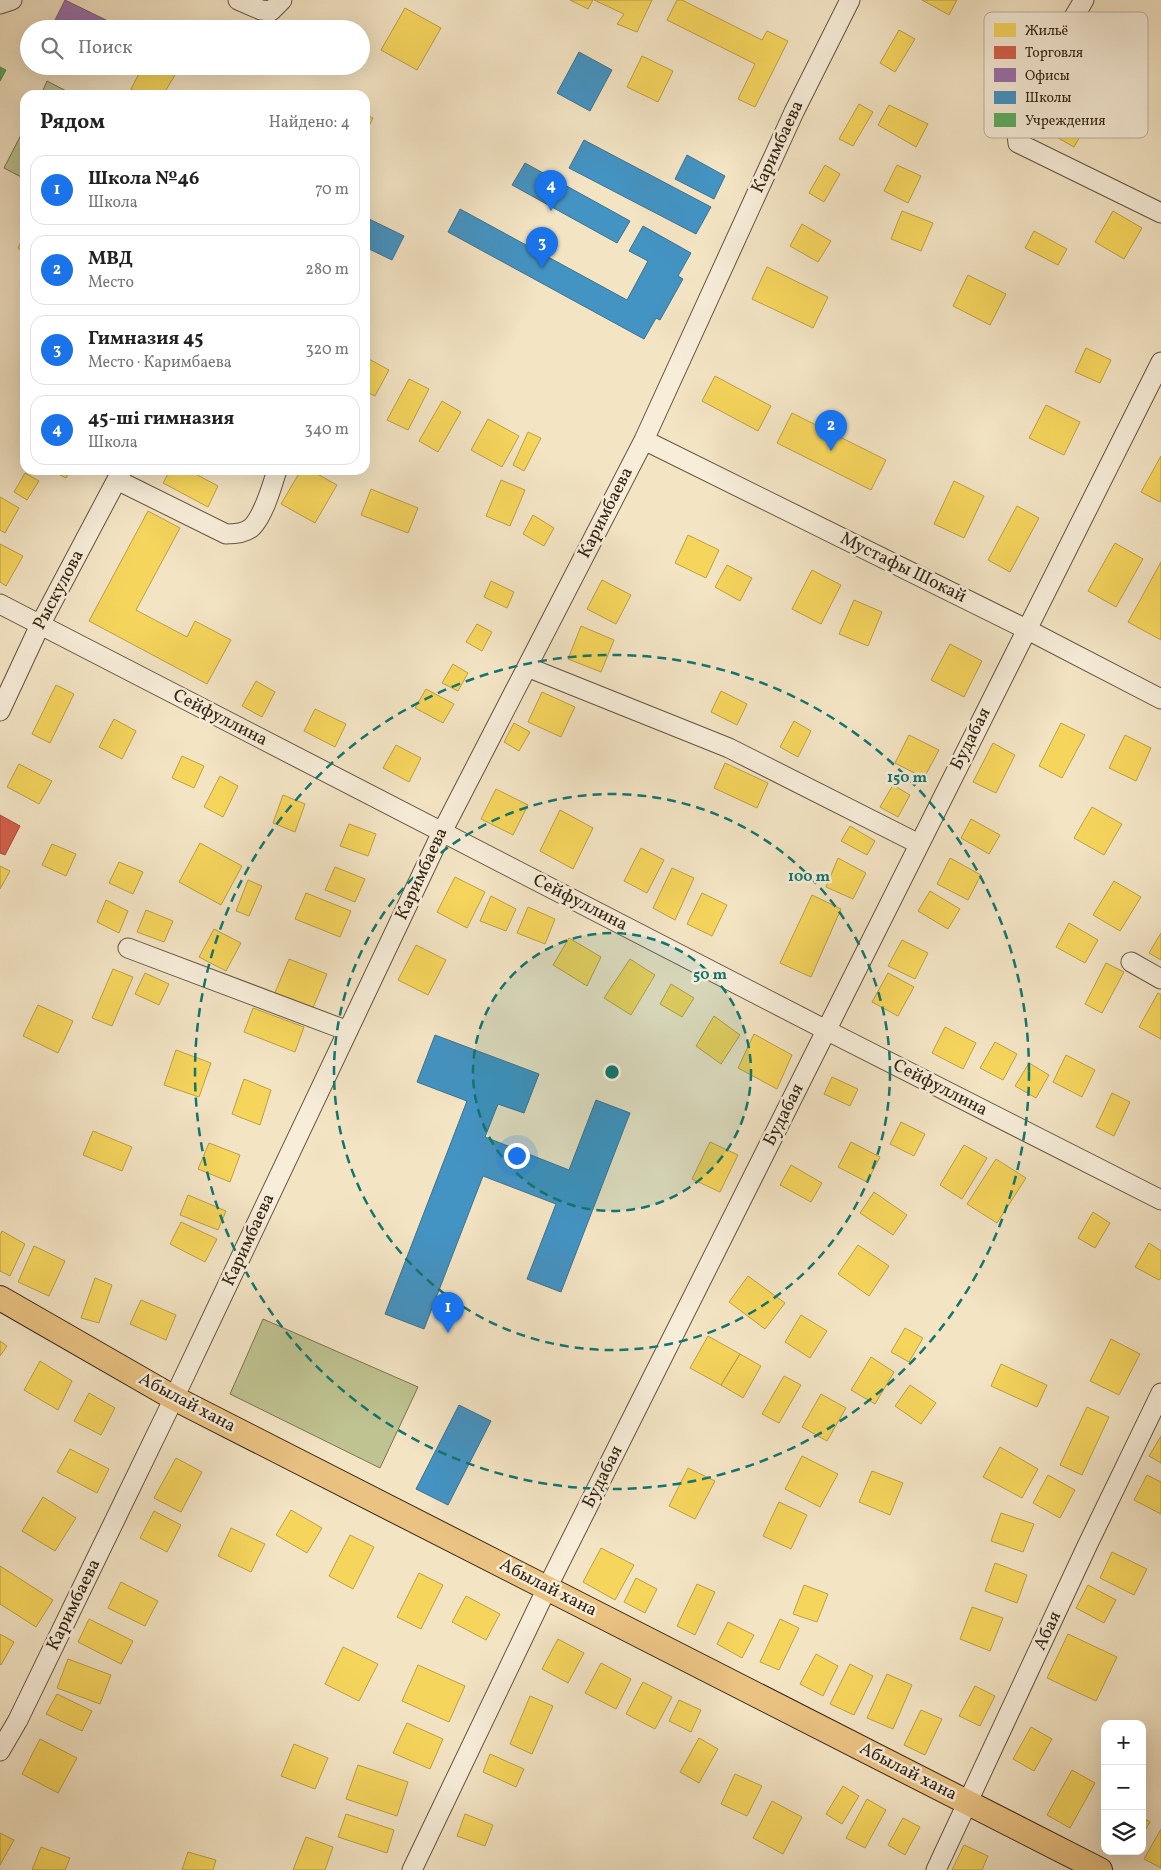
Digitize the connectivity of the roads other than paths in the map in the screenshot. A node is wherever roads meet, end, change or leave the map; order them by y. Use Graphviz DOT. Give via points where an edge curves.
graph roads {
  1 [pos="12,0"];
  2 [pos="238,0"];
  3 [pos="282,0"];
  4 [pos="850,0"];
  5 [pos="1084,0"];
  6 [pos="0,4"];
  7 [pos="1077,12"];
  8 [pos="1017,138"];
  9 [pos="1161,213"];
  10 [pos="1161,362"];
  11 [pos="644,440"];
  12 [pos="119,475"];
  13 [pos="275,475"];
  14 [pos="0,604"];
  15 [pos="40,625"];
  16 [pos="1026,629"];
  17 [pos="527,667"];
  18 [pos="1161,698"];
  19 [pos="0,711"];
  20 [pos="442,832"];
  21 [pos="919,844"];
  22 [pos="128,948"];
  23 [pos="1131,962"];
  24 [pos="1161,979"];
  25 [pos="826,1030"];
  26 [pos="348,1031"];
  27 [pos="1161,1200"];
  28 [pos="0,1298"];
  29 [pos="1161,1393"];
  30 [pos="174,1398"];
  31 [pos="547,1588"];
  32 [pos="0,1751"];
  33 [pos="969,1803"];
  34 [pos="412,1870"];
  35 [pos="936,1870"];
  36 [pos="1100,1870"];
  1 -- 6 [label="street"];
  2 -- 3 [label="street" via="260,10 271,11"];
  4 -- 11 [label="street, Каримбаева" via="794,112"];
  5 -- 7 [label="street"];
  8 -- 9 [label="street" via="1018,143"];
  10 -- 16 [label="street, Будабая"];
  11 -- 16 [label="street, Мустафы Шокай"];
  11 -- 17 [label="street, Каримбаева"];
  12 -- 13 [label="street" via="226,534 251,528 267,501"];
  12 -- 15 [label="street, Рыскулова"];
  14 -- 15 [label="street, Сейфуллина"];
  15 -- 19 [label="street, Рыскулова"];
  15 -- 20 [label="street, Сейфуллина"];
  16 -- 18 [label="street, Мустафы Шокай"];
  16 -- 21 [label="street, Будабая"];
  17 -- 20 [label="street, Каримбаева"];
  17 -- 21 [label="street" via="729,748"];
  20 -- 25 [label="street, Сейфуллина"];
  20 -- 26 [label="street, Каримбаева"];
  21 -- 25 [label="street, Будабая"];
  22 -- 26 [label="street"];
  23 -- 24 [label="street"];
  25 -- 27 [label="street, Сейфуллина"];
  25 -- 31 [label="street, Будабая"];
  26 -- 30 [label="street, Каримбаева"];
  28 -- 30 [label="main road, Абылай хана"];
  29 -- 33 [label="street, Абая"];
  30 -- 31 [label="main road, Абылай хана"];
  30 -- 32 [label="street, Каримбаева"];
  31 -- 33 [label="main road, Абылай хана"];
  31 -- 34 [label="street, Будабая"];
  33 -- 35 [label="street, Абая"];
  33 -- 36 [label="main road, Абылай хана"];
}
